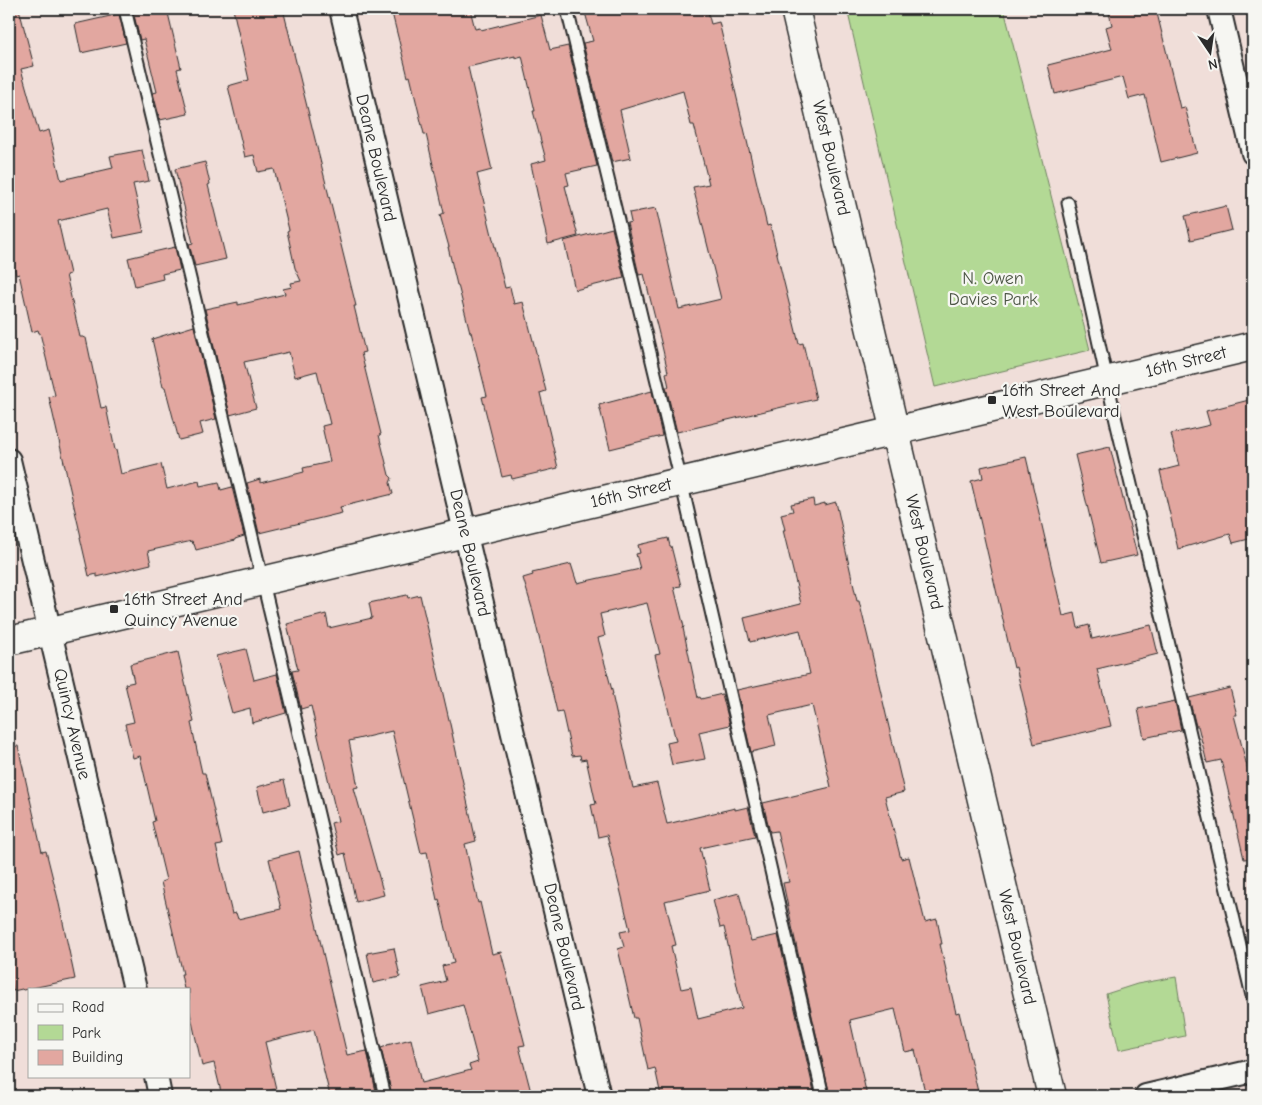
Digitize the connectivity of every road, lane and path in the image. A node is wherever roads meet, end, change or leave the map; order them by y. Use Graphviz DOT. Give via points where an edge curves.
graph roads {
  1 [pos="126,9"];
  2 [pos="341,9"];
  3 [pos="566,9"];
  4 [pos="795,9"];
  5 [pos="1219,9"];
  6 [pos="1253,153"];
  7 [pos="1068,203"];
  8 [pos="1253,346"];
  9 [pos="1107,381"];
  10 [pos="895,431"];
  11 [pos="9,460"];
  12 [pos="681,481"];
  13 [pos="465,533"];
  14 [pos="262,581"];
  15 [pos="50,631"];
  16 [pos="9,641"];
  17 [pos="135,988"];
  18 [pos="1253,1000"];
  19 [pos="1253,1071"];
  20 [pos="156,1078"];
  21 [pos="160,1096"];
  22 [pos="384,1096"];
  23 [pos="599,1096"];
  24 [pos="823,1096"];
  25 [pos="1052,1096"];
  26 [pos="1146,1096"];
  1 -- 14 [label="lane"];
  2 -- 13 [label="street, Deane Boulevard"];
  3 -- 12 [label="lane"];
  4 -- 10 [label="street, West Boulevard"];
  5 -- 6 [label="street"];
  7 -- 9 [label="lane"];
  8 -- 9 [label="street, 16th Street"];
  9 -- 10 [label="street, 16th Street"];
  9 -- 18 [label="lane"];
  10 -- 12 [label="street, 16th Street"];
  10 -- 25 [label="street, West Boulevard"];
  11 -- 15 [label="street, Quincy Avenue"];
  12 -- 13 [label="street, 16th Street"];
  12 -- 24 [label="lane"];
  13 -- 14 [label="street, 16th Street"];
  13 -- 23 [label="street, Deane Boulevard"];
  14 -- 15 [label="street, 16th Street"];
  14 -- 22 [label="lane"];
  15 -- 16 [label="street, 16th Street"];
  15 -- 17 [label="street, Quincy Avenue"];
  19 -- 26 [label="street"];
  20 -- 21 [label="street"];
}
